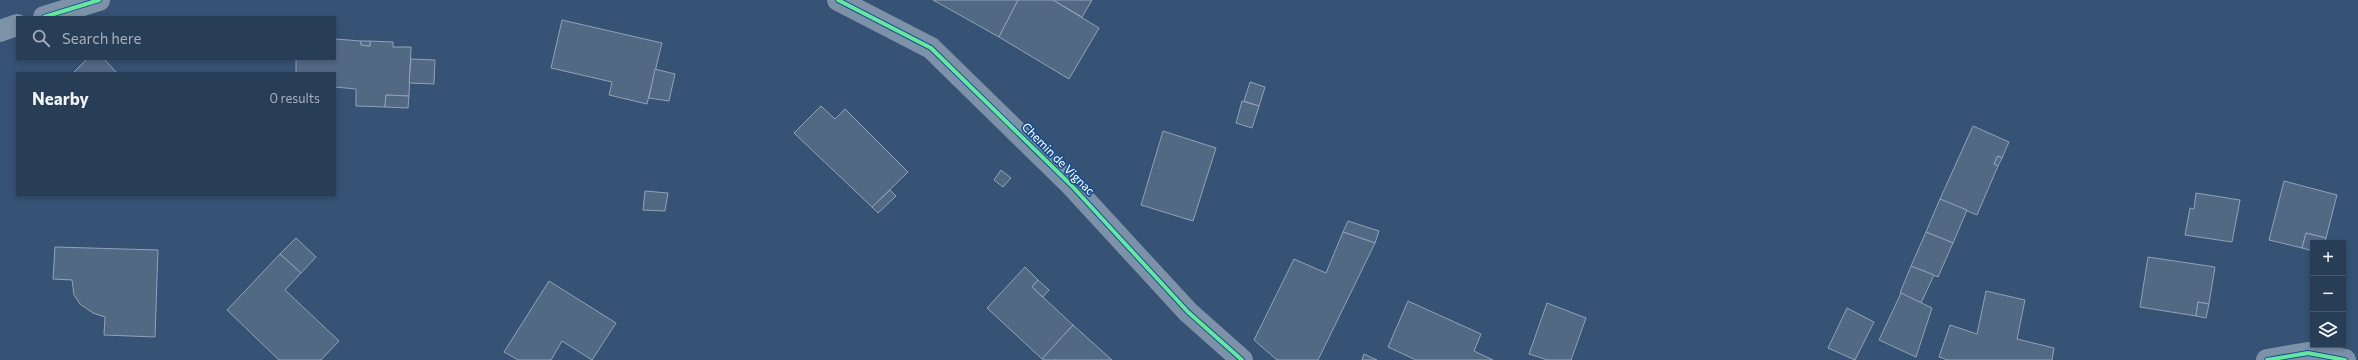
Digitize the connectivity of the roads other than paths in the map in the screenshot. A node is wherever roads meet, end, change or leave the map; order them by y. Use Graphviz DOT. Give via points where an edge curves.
graph roads {
  1 [pos="99,0"];
  2 [pos="838,0"];
  3 [pos="47,16"];
  4 [pos="16,25"];
  5 [pos="0,31"];
  6 [pos="1242,360"];
  7 [pos="2267,360"];
  8 [pos="2345,360"];
  1 -- 3 [label="street"];
  2 -- 6 [label="street, Chemin de Vignac" via="931,48 1072,186 1188,312"];
  4 -- 5 [label="street"];
  7 -- 8 [label="street" via="2308,353"];
}
